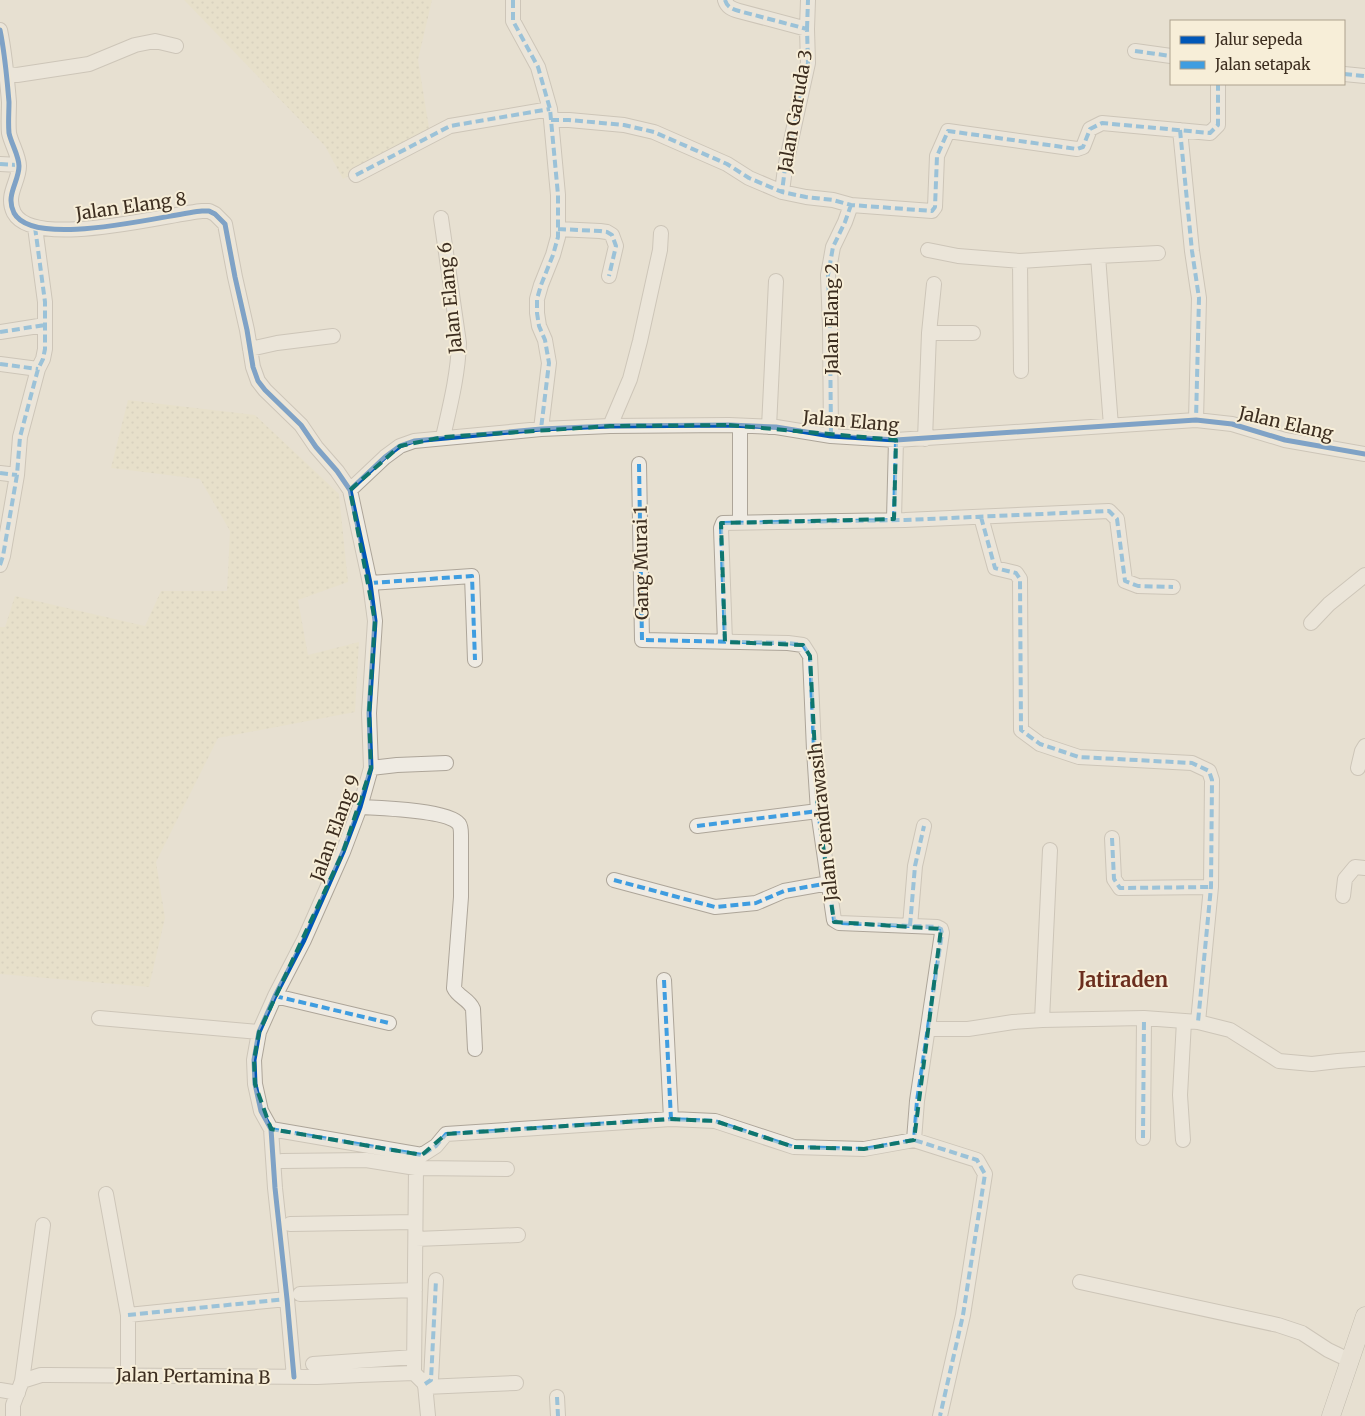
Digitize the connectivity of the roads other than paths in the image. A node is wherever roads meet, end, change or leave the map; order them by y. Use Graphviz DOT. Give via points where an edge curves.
graph roads {
  1 [pos="513,0"];
  2 [pos="725,0"];
  3 [pos="808,0"];
  4 [pos="807,29"];
  5 [pos="0,30"];
  6 [pos="176,46"];
  7 [pos="1135,51"];
  8 [pos="1170,56"];
  9 [pos="7,74"];
  10 [pos="1345,74"];
  11 [pos="1365,76"];
  12 [pos="1218,85"];
  13 [pos="551,114"];
  14 [pos="1180,130"];
  15 [pos="0,164"];
  16 [pos="19,165"];
  17 [pos="356,175"];
  18 [pos="782,192"];
  19 [pos="851,205"];
  20 [pos="440,218"];
  21 [pos="36,227"];
  22 [pos="558,229"];
  23 [pos="660,233"];
  24 [pos="928,250"];
  25 [pos="1158,253"];
  26 [pos="1098,256"];
  27 [pos="1020,261"];
  28 [pos="610,276"];
  29 [pos="776,281"];
  30 [pos="934,284"];
  31 [pos="45,325"];
  32 [pos="0,332"];
  33 [pos="929,333"];
  34 [pos="972,333"];
  35 [pos="333,336"];
  36 [pos="250,349"];
  37 [pos="0,364"];
  38 [pos="38,369"];
  39 [pos="1021,371"];
  40 [pos="1196,420"];
  41 [pos="610,426"];
  42 [pos="740,426"];
  43 [pos="1111,426"];
  44 [pos="770,427"];
  45 [pos="540,429"];
  46 [pos="831,436"];
  47 [pos="443,437"];
  48 [pos="925,438"];
  49 [pos="896,440"];
  50 [pos="1365,454"];
  51 [pos="640,464"];
  52 [pos="0,473"];
  53 [pos="17,475"];
  54 [pos="350,490"];
  55 [pos="981,517"];
  56 [pos="894,519"];
  57 [pos="740,523"];
  58 [pos="0,565"];
  59 [pos="1365,575"];
  60 [pos="370,584"];
  61 [pos="1172,588"];
  62 [pos="1311,623"];
  63 [pos="724,642"];
  64 [pos="475,660"];
  65 [pos="1365,746"];
  66 [pos="446,763"];
  67 [pos="371,768"];
  68 [pos="1358,768"];
  69 [pos="360,807"];
  70 [pos="818,811"];
  71 [pos="697,826"];
  72 [pos="924,826"];
  73 [pos="1112,838"];
  74 [pos="1050,850"];
  75 [pos="1365,868"];
  76 [pos="614,880"];
  77 [pos="828,883"];
  78 [pos="1211,887"];
  79 [pos="1343,896"];
  80 [pos="910,926"];
  81 [pos="664,980"];
  82 [pos="275,996"];
  83 [pos="99,1018"];
  84 [pos="1144,1018"];
  85 [pos="1042,1020"];
  86 [pos="1184,1020"];
  87 [pos="1198,1022"];
  88 [pos="389,1023"];
  89 [pos="928,1029"];
  90 [pos="260,1032"];
  91 [pos="476,1049"];
  92 [pos="1365,1060"];
  93 [pos="671,1119"];
  94 [pos="271,1129"];
  95 [pos="1143,1138"];
  96 [pos="914,1140"];
  97 [pos="1183,1140"];
  98 [pos="282,1161"];
  99 [pos="416,1168"];
  100 [pos="507,1169"];
  101 [pos="106,1194"];
  102 [pos="415,1222"];
  103 [pos="290,1224"];
  104 [pos="43,1225"];
  105 [pos="518,1235"];
  106 [pos="416,1239"];
  107 [pos="436,1280"];
  108 [pos="1080,1282"];
  109 [pos="415,1290"];
  110 [pos="294,1296"];
  111 [pos="128,1315"];
  112 [pos="1365,1316"];
  113 [pos="414,1357"];
  114 [pos="1351,1361"];
  115 [pos="313,1364"];
  116 [pos="414,1373"];
  117 [pos="128,1376"];
  118 [pos="294,1377"];
  119 [pos="516,1383"];
  120 [pos="425,1385"];
  121 [pos="20,1387"];
  122 [pos="0,1390"];
  123 [pos="557,1397"];
  124 [pos="13,1416"];
  125 [pos="428,1416"];
  126 [pos="558,1416"];
  127 [pos="940,1416"];
  128 [pos="1331,1416"];
  1 -- 13 [label="street" via="513,21 538,67"];
  2 -- 4 [label="street, Jalan Garuda 3" via="738,11"];
  3 -- 4 [label="street"];
  4 -- 18 [label="street, Jalan Garuda 3" via="808,63"];
  5 -- 9 [label="street"];
  6 -- 9 [label="street" via="155,41 135,45 89,64"];
  7 -- 8 [label="street"];
  9 -- 16 [label="street" via="10,134"];
  10 -- 11 [label="street"];
  12 -- 14 [label="street" via="1218,126 1210,133"];
  13 -- 17 [label="street" via="450,126"];
  13 -- 18 [label="street" via="569,120 624,125 654,132"];
  13 -- 22 [label="street"];
  14 -- 19 [label="street" via="1102,123 1090,129 1083,147 1077,149 948,131 937,156 932,212"];
  14 -- 40 [label="street" via="1199,298"];
  15 -- 16 [label="street"];
  16 -- 21 [label="street, Jalan Elang 8" via="10,198 18,218"];
  18 -- 19 [label="street"];
  19 -- 46 [label="street, Jalan Elang 2" via="833,247 828,275"];
  20 -- 47 [label="street, Jalan Elang 6" via="459,343"];
  21 -- 31 [label="street"];
  21 -- 36 [label="street, Jalan Elang 8" via="114,226 195,211 215,214 224,224"];
  22 -- 28 [label="street" via="600,231 612,235 616,246"];
  22 -- 45 [label="street" via="553,255 537,300 539,326 549,363"];
  23 -- 41 [label="street" via="660,250 638,350 630,379"];
  24 -- 27 [label="street"];
  25 -- 26 [label="street"];
  26 -- 27 [label="street"];
  26 -- 43 [label="street"];
  27 -- 39 [label="street"];
  29 -- 44 [label="street"];
  30 -- 33 [label="street"];
  31 -- 32 [label="street"];
  31 -- 38 [label="street" via="44,354"];
  33 -- 34 [label="street"];
  33 -- 48 [label="street"];
  35 -- 36 [label="street"];
  36 -- 54 [label="street, Jalan Elang 8" via="258,381 301,425"];
  37 -- 38 [label="street"];
  38 -- 53 [label="street" via="20,437"];
  40 -- 43 [label="street, Jalan Elang"];
  40 -- 50 [label="street, Jalan Elang" via="1232,424 1285,440"];
  41 -- 42 [label="street, Jalan Elang"];
  41 -- 45 [label="street, Jalan Elang"];
  42 -- 44 [label="street, Jalan Elang"];
  42 -- 57 [label="street"];
  43 -- 48 [label="street, Jalan Elang"];
  44 -- 46 [label="street, Jalan Elang"];
  45 -- 47 [label="street, Jalan Elang"];
  46 -- 49 [label="street, Jalan Elang"];
  47 -- 54 [label="street, Jalan Elang" via="400,446"];
  48 -- 49 [label="street, Jalan Elang"];
  49 -- 56 [label="street"];
  51 -- 63 [label="street, Gang Murai 1" via="642,640"];
  52 -- 53 [label="street"];
  53 -- 58 [label="street"];
  54 -- 60 [label="street, Jalan Elang 9"];
  55 -- 56 [label="street"];
  55 -- 61 [label="street" via="1109,511 1117,519 1126,581 1138,586"];
  55 -- 78 [label="street" via="995,568 1016,573 1020,579 1021,730 1040,744 1078,756 1192,763 1209,771 1212,780"];
  56 -- 57 [label="street"];
  57 -- 63 [label="street" via="723,523 721,528"];
  59 -- 62 [label="street"];
  60 -- 64 [label="street" via="472,576"];
  60 -- 67 [label="street, Jalan Elang 9" via="374,621 369,713"];
  63 -- 70 [label="street, Jalan Cendrawasih" via="788,643 803,645 807,650 810,656"];
  65 -- 68 [label="street"];
  66 -- 67 [label="street"];
  67 -- 69 [label="street, Jalan Elang 9"];
  69 -- 82 [label="street, Jalan Elang 9" via="304,940"];
  69 -- 91 [label="street" via="429,812 452,819 461,829 461,897 454,988 473,1009"];
  70 -- 71 [label="street"];
  70 -- 77 [label="street, Jalan Cendrawasih"];
  72 -- 80 [label="street" via="915,866"];
  73 -- 78 [label="street" via="1114,879 1120,888"];
  74 -- 85 [label="street"];
  75 -- 79 [label="street" via="1355,867 1345,879"];
  76 -- 77 [label="street" via="715,907 756,903 784,891"];
  77 -- 80 [label="street, Jalan Cendrawasih" via="834,920 839,923"];
  78 -- 87 [label="street"];
  80 -- 89 [label="street, Jalan Cendrawasih" via="937,927 942,933"];
  81 -- 93 [label="street"];
  82 -- 88 [label="street"];
  82 -- 90 [label="street, Jalan Elang 9"];
  83 -- 90 [label="street"];
  84 -- 85 [label="street"];
  84 -- 86 [label="street"];
  84 -- 95 [label="street"];
  85 -- 89 [label="street" via="968,1029"];
  86 -- 87 [label="street"];
  86 -- 97 [label="street" via="1180,1095"];
  87 -- 92 [label="street" via="1230,1030 1279,1061 1312,1064"];
  89 -- 96 [label="street, Jalan Cendrawasih"];
  90 -- 94 [label="street, Jalan Elang 9" via="254,1060 255,1084 261,1111"];
  93 -- 94 [label="street" via="446,1134 422,1156"];
  93 -- 96 [label="street" via="715,1121 794,1147 864,1149"];
  94 -- 110 [label="street" via="274,1188"];
  96 -- 127 [label="street" via="977,1160 985,1174 963,1315"];
  98 -- 99 [label="street" via="366,1160"];
  99 -- 100 [label="street"];
  99 -- 102 [label="street"];
  101 -- 111 [label="street"];
  102 -- 103 [label="street"];
  102 -- 106 [label="street"];
  104 -- 121 [label="street"];
  105 -- 106 [label="street"];
  106 -- 109 [label="street"];
  107 -- 120 [label="street" via="431,1380"];
  108 -- 114 [label="street" via="1278,1325 1302,1334"];
  109 -- 110 [label="street"];
  109 -- 113 [label="street"];
  110 -- 111 [label="street"];
  110 -- 118 [label="street"];
  111 -- 117 [label="street"];
  112 -- 114 [label="main road"];
  113 -- 115 [label="street"];
  113 -- 116 [label="street"];
  114 -- 128 [label="main road"];
  116 -- 118 [label="street, Jalan Pertamina B"];
  116 -- 120 [label="street"];
  117 -- 118 [label="street, Jalan Pertamina B"];
  117 -- 121 [label="street, Jalan Pertamina B" via="47,1375"];
  119 -- 120 [label="street"];
  120 -- 125 [label="street"];
  121 -- 122 [label="street"];
  121 -- 124 [label="street" via="13,1405"];
  123 -- 126 [label="street"];
}
